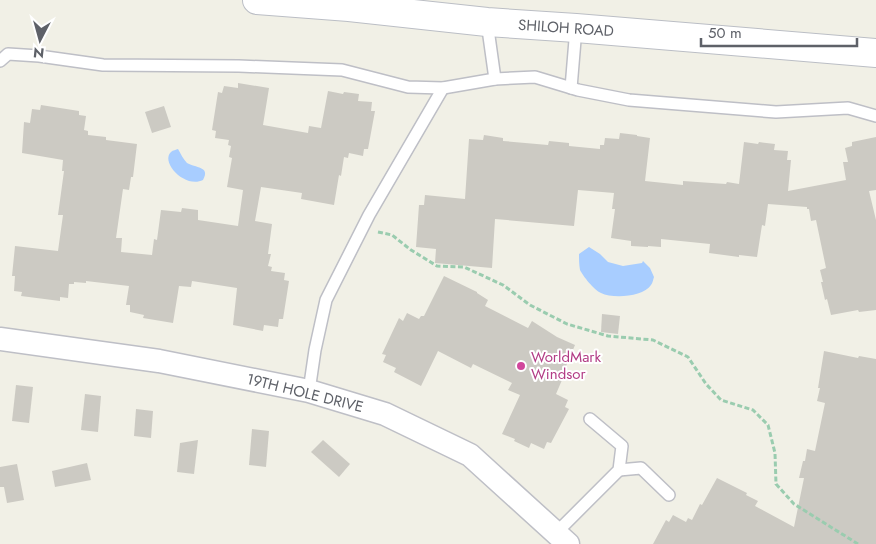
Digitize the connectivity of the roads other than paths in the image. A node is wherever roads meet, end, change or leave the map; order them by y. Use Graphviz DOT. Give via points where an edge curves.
graph roads {
  1 [pos="271,0"];
  2 [pos="354,2"];
  3 [pos="487,22"];
  4 [pos="576,28"];
  5 [pos="876,53"];
  6 [pos="0,61"];
  7 [pos="495,79"];
  8 [pos="443,88"];
  9 [pos="571,88"];
  10 [pos="876,116"];
  11 [pos="0,339"];
  12 [pos="309,391"];
  13 [pos="590,419"];
  14 [pos="619,470"];
  15 [pos="670,495"];
  16 [pos="562,538"];
  1 -- 2 [label="main road, SHILOH ROAD"];
  2 -- 3 [label="main road, SHILOH ROAD"];
  3 -- 4 [label="main road, SHILOH ROAD"];
  3 -- 7 [label="lane"];
  4 -- 5 [label="main road, SHILOH ROAD"];
  4 -- 9 [label="lane"];
  6 -- 8 [label="lane" via="8,54 103,65 342,70 408,87"];
  7 -- 8 [label="lane"];
  7 -- 9 [label="lane" via="535,77"];
  8 -- 12 [label="lane" via="362,229 326,300"];
  9 -- 10 [label="lane" via="629,100 776,112 848,108"];
  11 -- 12 [label="street, 19TH HOLE DRIVE" via="159,361"];
  12 -- 16 [label="street, 19TH HOLE DRIVE" via="385,414 470,455"];
  13 -- 14 [label="lane" via="622,446"];
  14 -- 15 [label="lane" via="641,468"];
  14 -- 16 [label="lane"];
}
